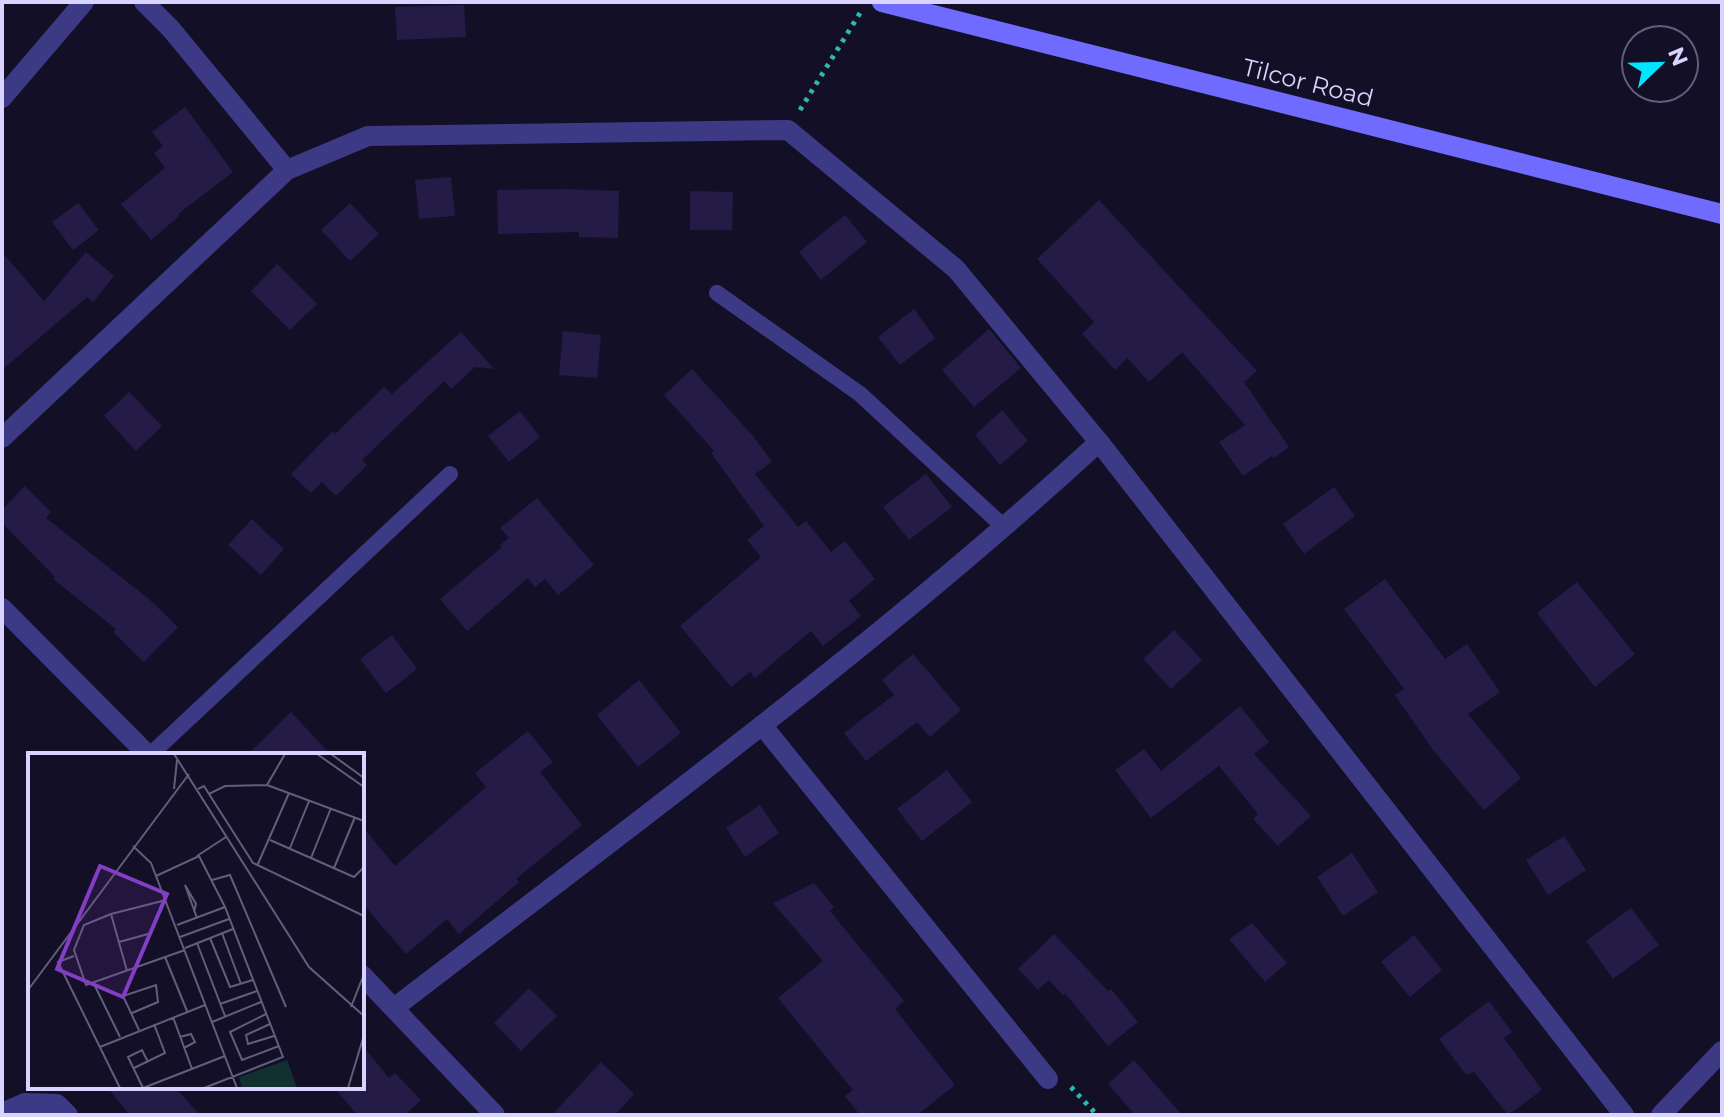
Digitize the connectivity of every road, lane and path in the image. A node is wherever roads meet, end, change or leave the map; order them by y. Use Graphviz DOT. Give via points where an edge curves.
graph roads {
  1 [pos="84,2"];
  2 [pos="144,2"];
  3 [pos="867,2"];
  4 [pos="882,2"];
  5 [pos="2,98"];
  6 [pos="788,130"];
  7 [pos="287,170"];
  8 [pos="1722,214"];
  9 [pos="717,293"];
  10 [pos="2,438"];
  11 [pos="1099,442"];
  12 [pos="450,474"];
  13 [pos="1005,528"];
  14 [pos="4,617"];
  15 [pos="762,725"];
  16 [pos="147,753"];
  17 [pos="151,753"];
  18 [pos="364,977"];
  19 [pos="394,1008"];
  20 [pos="1722,1051"];
  21 [pos="1048,1079"];
  22 [pos="2,1113"];
  23 [pos="68,1115"];
  24 [pos="495,1115"];
  25 [pos="1097,1115"];
  26 [pos="1624,1115"];
  27 [pos="1661,1115"];
  1 -- 5 [label="street"];
  2 -- 7 [label="street"];
  3 -- 6 [label="path"];
  4 -- 8 [label="street, Tilcor Road"];
  6 -- 7 [label="street" via="368,136"];
  6 -- 11 [label="street" via="956,269"];
  7 -- 10 [label="street"];
  9 -- 13 [label="lane" via="860,394"];
  11 -- 13 [label="street"];
  11 -- 26 [label="street"];
  12 -- 17 [label="lane"];
  13 -- 15 [label="street"];
  14 -- 16 [label="street"];
  15 -- 19 [label="street"];
  15 -- 21 [label="street"];
  18 -- 19 [label="street"];
  19 -- 24 [label="street"];
  20 -- 27 [label="street"];
  21 -- 25 [label="path" via="1074,1088"];
  22 -- 23 [label="street" via="25,1103 57,1104"];
}
